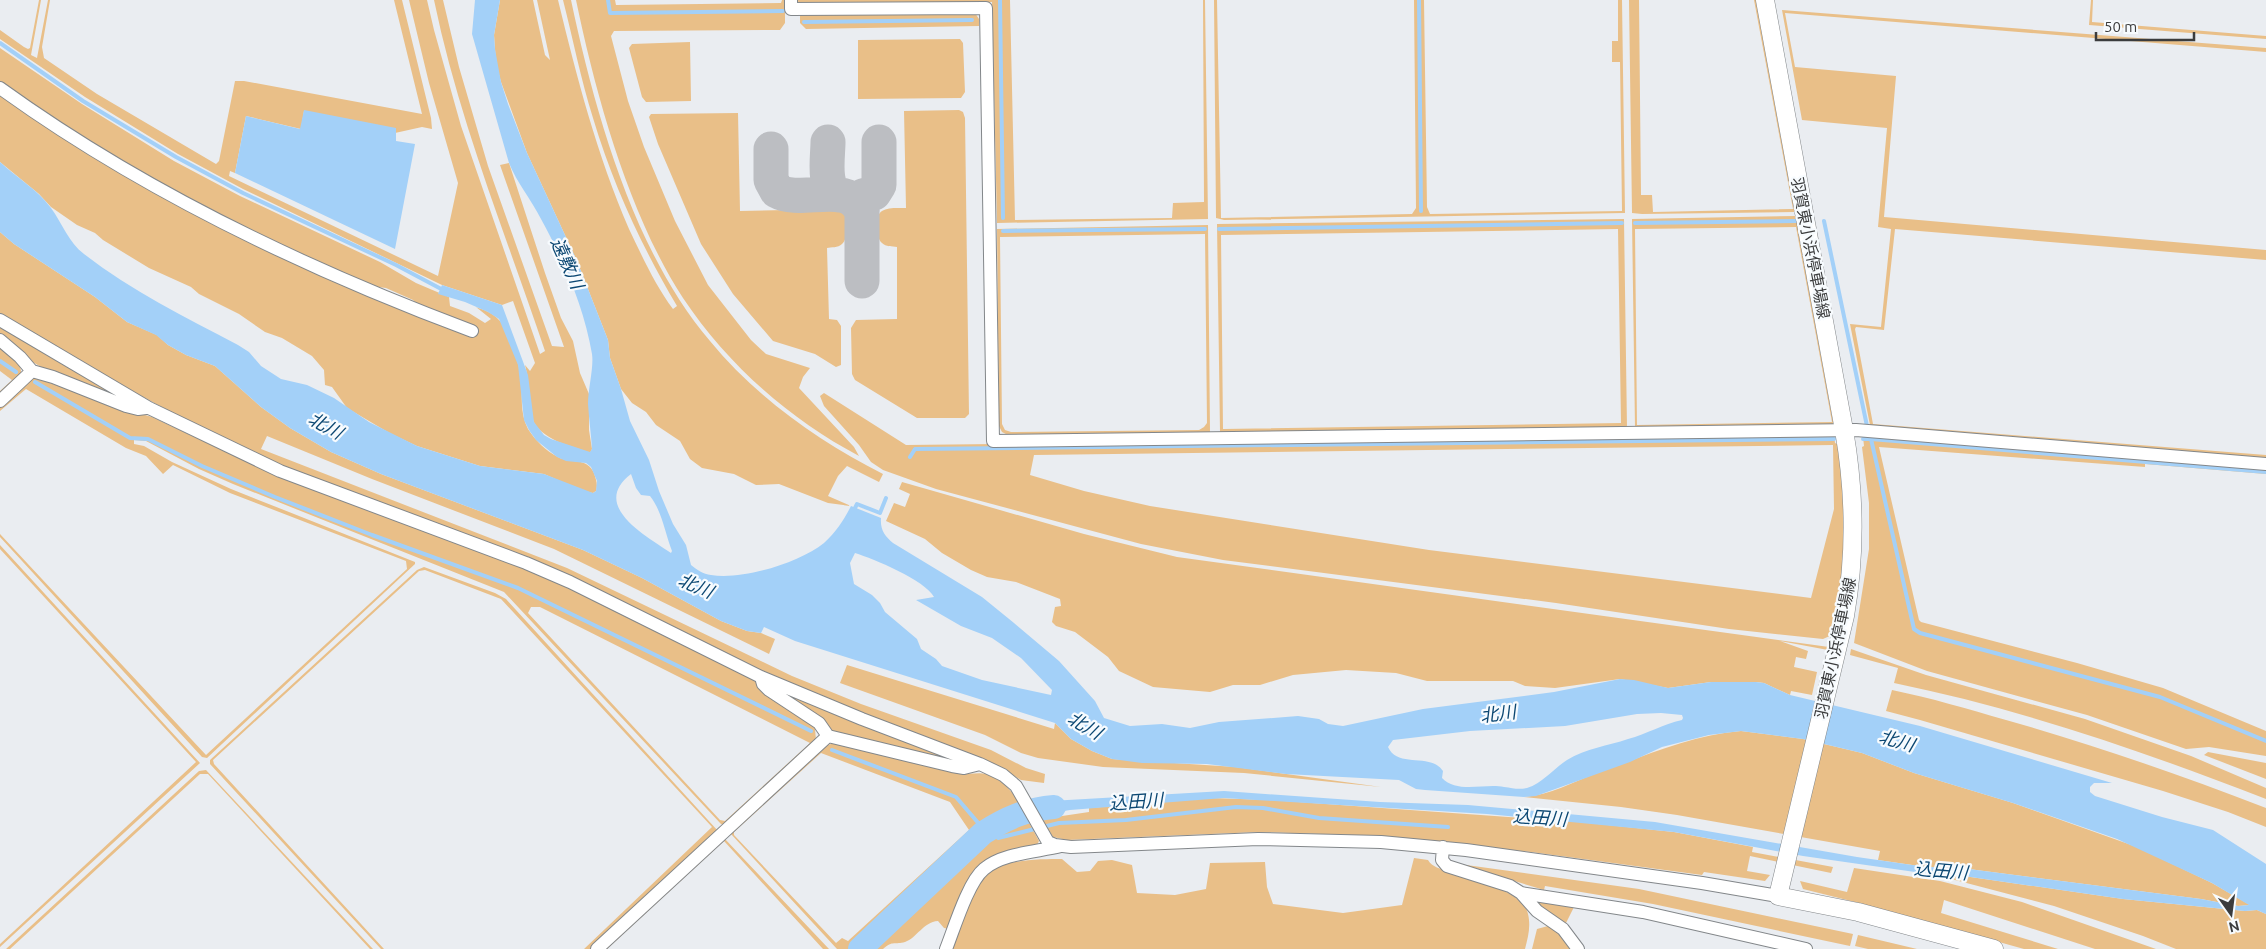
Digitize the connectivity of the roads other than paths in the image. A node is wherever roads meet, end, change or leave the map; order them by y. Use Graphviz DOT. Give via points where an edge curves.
graph roads {
  1 [pos="790,0"];
  2 [pos="1765,0"];
  3 [pos="0,88"];
  4 [pos="0,320"];
  5 [pos="472,331"];
  6 [pos="0,340"];
  7 [pos="32,371"];
  8 [pos="0,402"];
  9 [pos="149,408"];
  10 [pos="1844,430"];
  11 [pos="2266,464"];
  12 [pos="761,677"];
  13 [pos="828,736"];
  14 [pos="980,764"];
  15 [pos="1061,846"];
  16 [pos="1443,847"];
  17 [pos="1780,888"];
  18 [pos="1521,893"];
  19 [pos="597,949"];
  20 [pos="946,949"];
  21 [pos="1578,949"];
  22 [pos="1806,949"];
  23 [pos="1994,949"];
  1 -- 10 [label="street" via="791,9 986,8 993,440"];
  2 -- 10 [label="main road, 羽賀東小浜停車場線"];
  3 -- 5 [label="street" via="51,123 224,224 322,271"];
  4 -- 9 [label="street"];
  6 -- 7 [label="street"];
  7 -- 8 [label="street"];
  7 -- 9 [label="street" via="126,406"];
  9 -- 12 [label="street" via="280,472 493,550 570,582"];
  10 -- 11 [label="street"];
  10 -- 17 [label="main road, 羽賀東小浜停車場線" via="1852,478 1854,546 1849,590"];
  12 -- 13 [label="street" via="768,690 819,723"];
  12 -- 14 [label="street"];
  13 -- 14 [label="street" via="952,766 964,768"];
  13 -- 19 [label="street"];
  14 -- 15 [label="street" via="1010,780 1045,838"];
  15 -- 16 [label="street" via="1304,839"];
  15 -- 20 [label="street" via="997,861 982,870 966,899"];
  16 -- 17 [label="street" via="1702,883"];
  16 -- 18 [label="street" via="1442,860 1447,866 1510,886"];
  17 -- 23 [label="main road"];
  18 -- 21 [label="street" via="1537,911 1563,929"];
  18 -- 22 [label="street" via="1643,912"];
}
